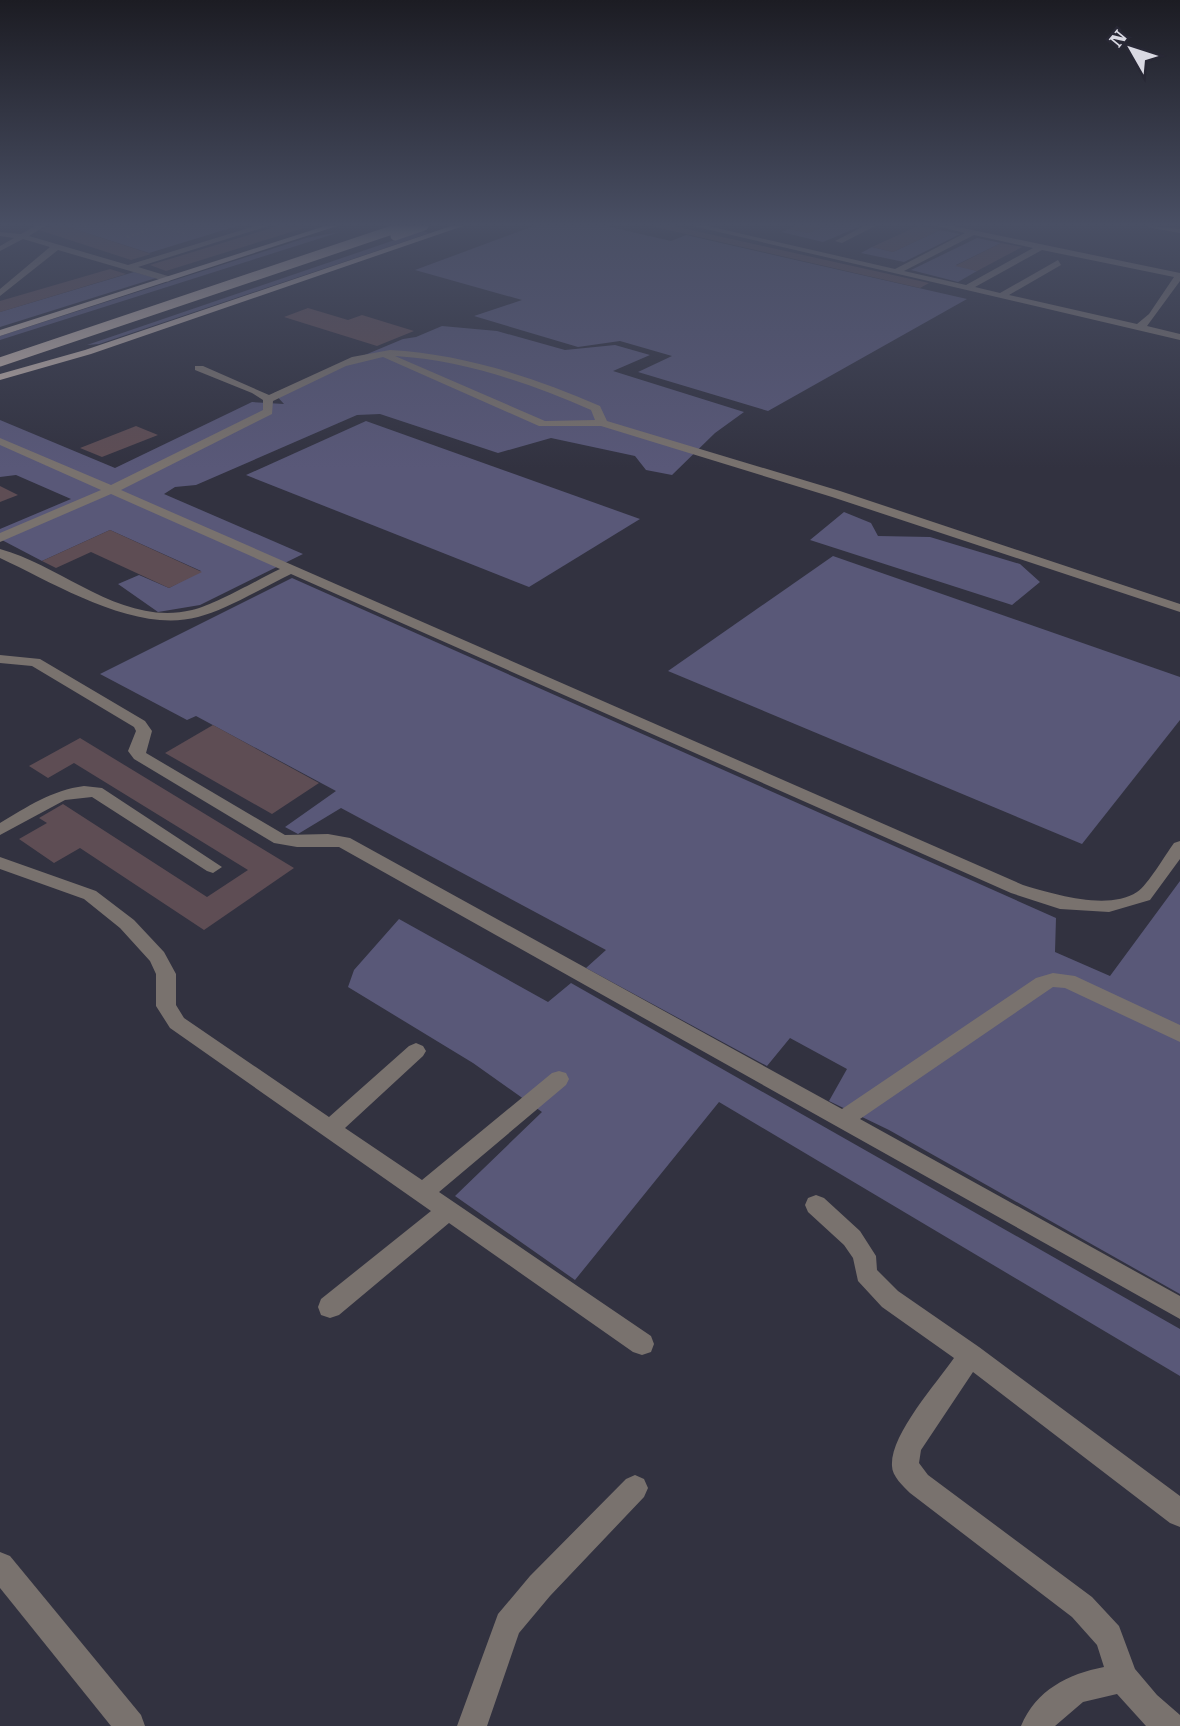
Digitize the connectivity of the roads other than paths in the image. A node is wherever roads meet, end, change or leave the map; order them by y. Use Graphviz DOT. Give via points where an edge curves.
graph roads {
  1 [pos="81,307"];
  2 [pos="135,307"];
  3 [pos="165,307"];
  4 [pos="189,307"];
  5 [pos="222,307"];
  6 [pos="1052,307"];
  7 [pos="1159,307"];
  8 [pos="1140,327"];
  9 [pos="0,332"];
  10 [pos="1180,337"];
  11 [pos="0,351"];
  12 [pos="381,354"];
  13 [pos="0,362"];
  14 [pos="199,368"];
  15 [pos="0,372"];
  16 [pos="0,377"];
  17 [pos="268,399"];
  18 [pos="601,423"];
  19 [pos="0,441"];
  20 [pos="111,490"];
  21 [pos="0,538"];
  22 [pos="0,553"];
  23 [pos="291,569"];
  24 [pos="1180,608"];
  25 [pos="0,659"];
  26 [pos="0,830"];
  27 [pos="1180,847"];
  28 [pos="0,863"];
  29 [pos="213,867"];
  30 [pos="1180,1034"];
  31 [pos="415,1051"];
  32 [pos="559,1079"];
  33 [pos="842,1120"];
  34 [pos="331,1128"];
  35 [pos="423,1192"];
  36 [pos="816,1205"];
  37 [pos="448,1210"];
  38 [pos="330,1307"];
  39 [pos="1180,1308"];
  40 [pos="642,1344"];
  41 [pos="970,1355"];
  42 [pos="635,1488"];
  43 [pos="1180,1513"];
  44 [pos="0,1566"];
  45 [pos="1123,1678"];
  46 [pos="130,1726"];
  47 [pos="472,1726"];
  48 [pos="1036,1726"];
  49 [pos="1170,1726"];
  1 -- 9 [label="main road"];
  2 -- 11 [label="main road"];
  3 -- 13 [label="main road, bridge"];
  4 -- 15 [label="main road, bridge"];
  5 -- 16 [label="main road"];
  6 -- 8 [label="street"];
  7 -- 8 [label="street"];
  8 -- 10 [label="street"];
  12 -- 17 [label="street" via="366,356"];
  12 -- 18 [label="street" via="543,424"];
  12 -- 18 [label="street" via="441,357 571,396 596,408"];
  14 -- 17 [label="street"];
  17 -- 20 [label="street" via="268,412 255,420"];
  18 -- 24 [label="street" via="836,494"];
  19 -- 20 [label="street"];
  20 -- 21 [label="street"];
  20 -- 23 [label="street"];
  22 -- 23 [label="street" via="150,617 195,614"];
  23 -- 27 [label="street" via="1017,890 1060,902 1109,906 1144,896"];
  25 -- 33 [label="street" via="35,662 140,724 145,731 136,751 140,757 281,839 344,842"];
  26 -- 29 [label="street" via="52,801 86,789"];
  28 -- 34 [label="street" via="90,895 127,924 166,974 166,1006 177,1023"];
  30 -- 33 [label="street" via="1068,981 1053,980"];
  31 -- 34 [label="street"];
  32 -- 35 [label="street"];
  33 -- 39 [label="street"];
  34 -- 35 [label="street"];
  35 -- 37 [label="street"];
  36 -- 41 [label="street" via="852,1238 863,1256 866,1274 890,1300"];
  37 -- 38 [label="street"];
  37 -- 40 [label="street"];
  41 -- 43 [label="street"];
  41 -- 45 [label="street" via="909,1445 905,1467 919,1484 1082,1607 1109,1636"];
  42 -- 47 [label="street" via="508,1624"];
  44 -- 46 [label="street"];
  45 -- 48 [label="street" via="1074,1687"];
  45 -- 49 [label="street"];
}
